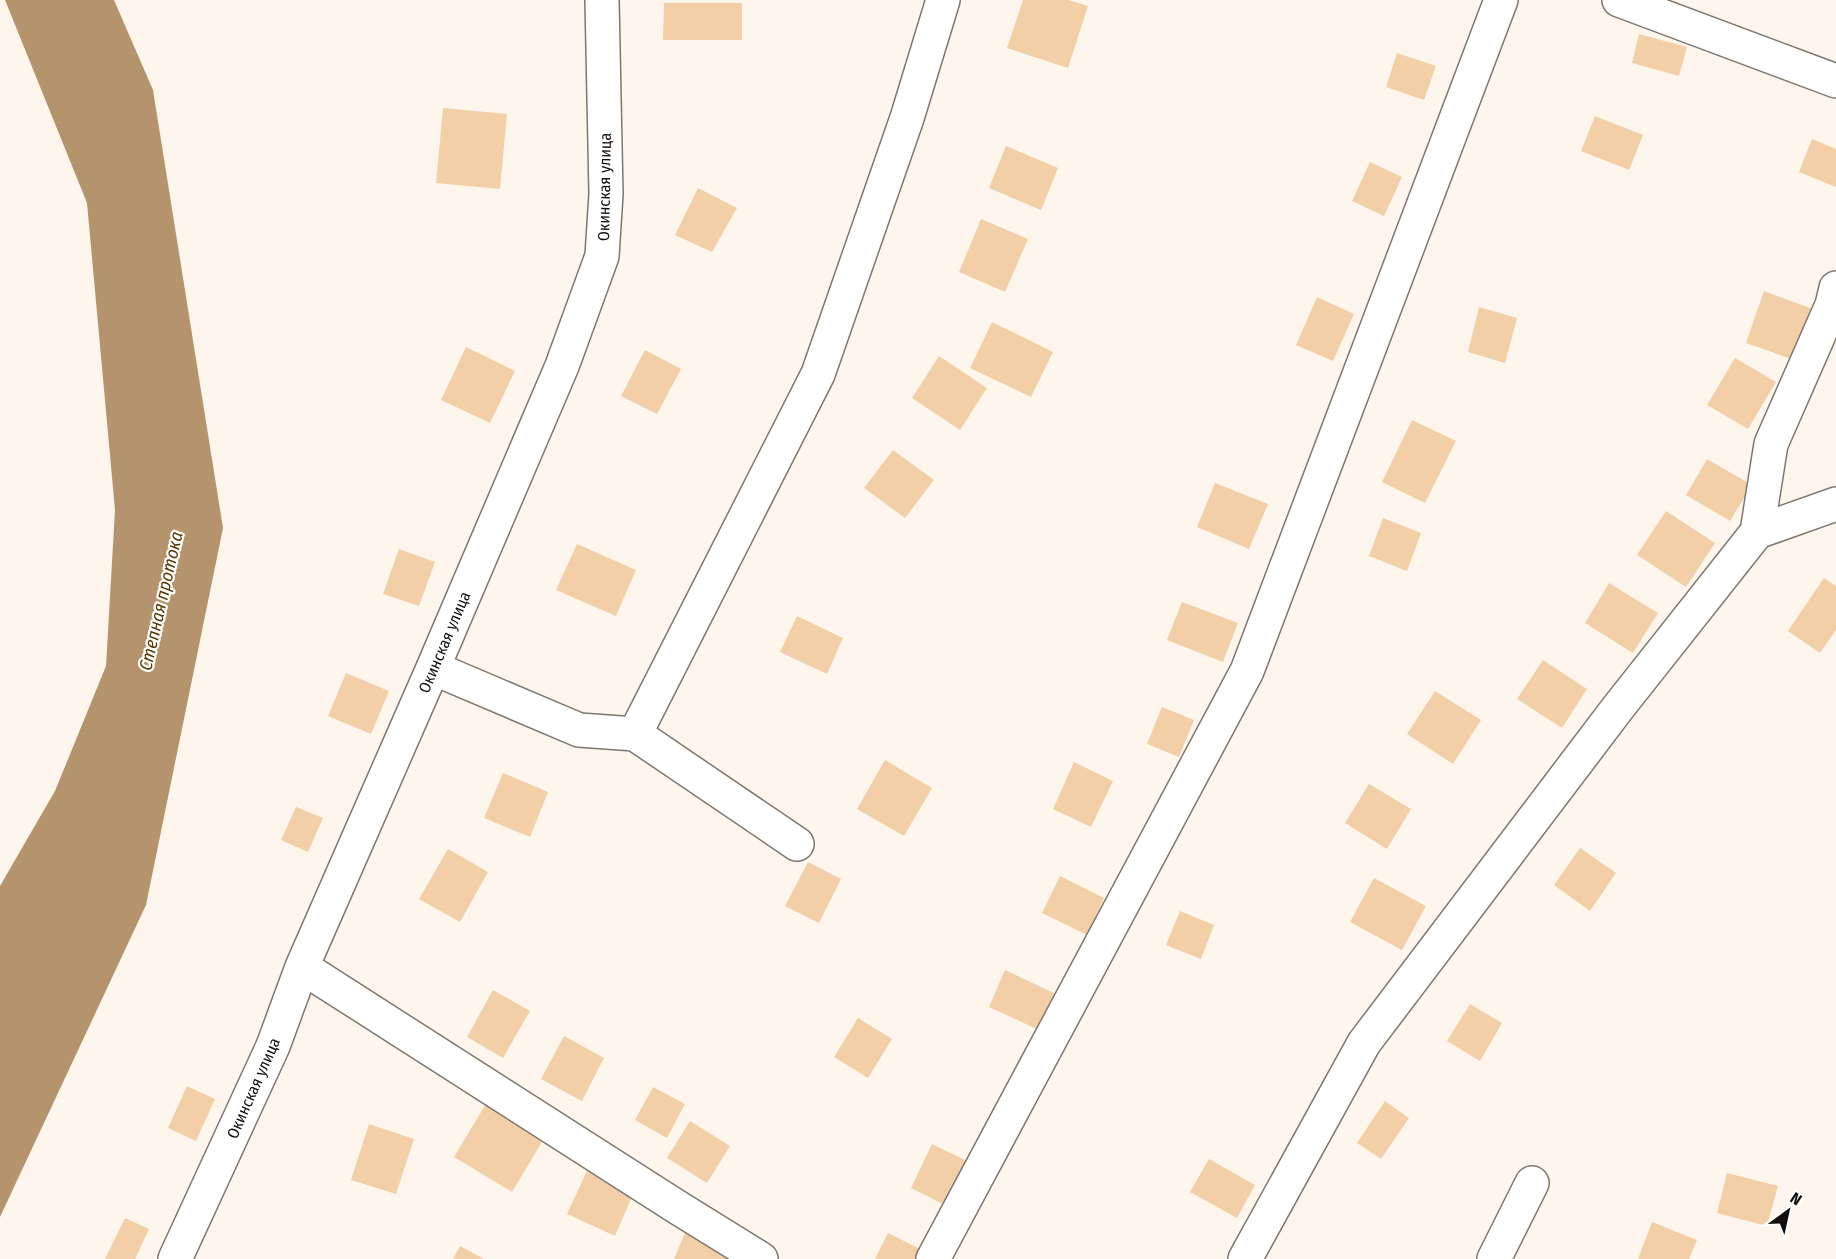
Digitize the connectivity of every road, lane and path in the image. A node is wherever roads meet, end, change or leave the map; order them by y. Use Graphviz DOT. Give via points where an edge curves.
graph roads {
  1 [pos="602,0"];
  2 [pos="943,0"];
  3 [pos="1501,0"];
  4 [pos="1619,0"];
  5 [pos="1836,81"];
  6 [pos="1836,288"];
  7 [pos="1836,504"];
  8 [pos="1757,532"];
  9 [pos="433,668"];
  10 [pos="635,734"];
  11 [pos="797,844"];
  12 [pos="302,967"];
  13 [pos="1532,1184"];
  14 [pos="175,1259"];
  15 [pos="761,1259"];
  16 [pos="933,1259"];
  17 [pos="1245,1259"];
  18 [pos="1494,1259"];
  1 -- 9 [label="street, Окинская улица" via="606,194 602,256 562,366"];
  2 -- 10 [label="street" via="907,118 818,374"];
  3 -- 16 [label="street" via="1247,671"];
  4 -- 5 [label="street"];
  6 -- 8 [label="street" via="1771,444"];
  7 -- 8 [label="street"];
  8 -- 17 [label="street" via="1617,709 1364,1043"];
  9 -- 10 [label="street" via="579,730"];
  9 -- 12 [label="street, Окинская улица"];
  10 -- 11 [label="street"];
  12 -- 14 [label="street, Окинская улица" via="273,1046"];
  12 -- 15 [label="street"];
  13 -- 18 [label="street"];
}
